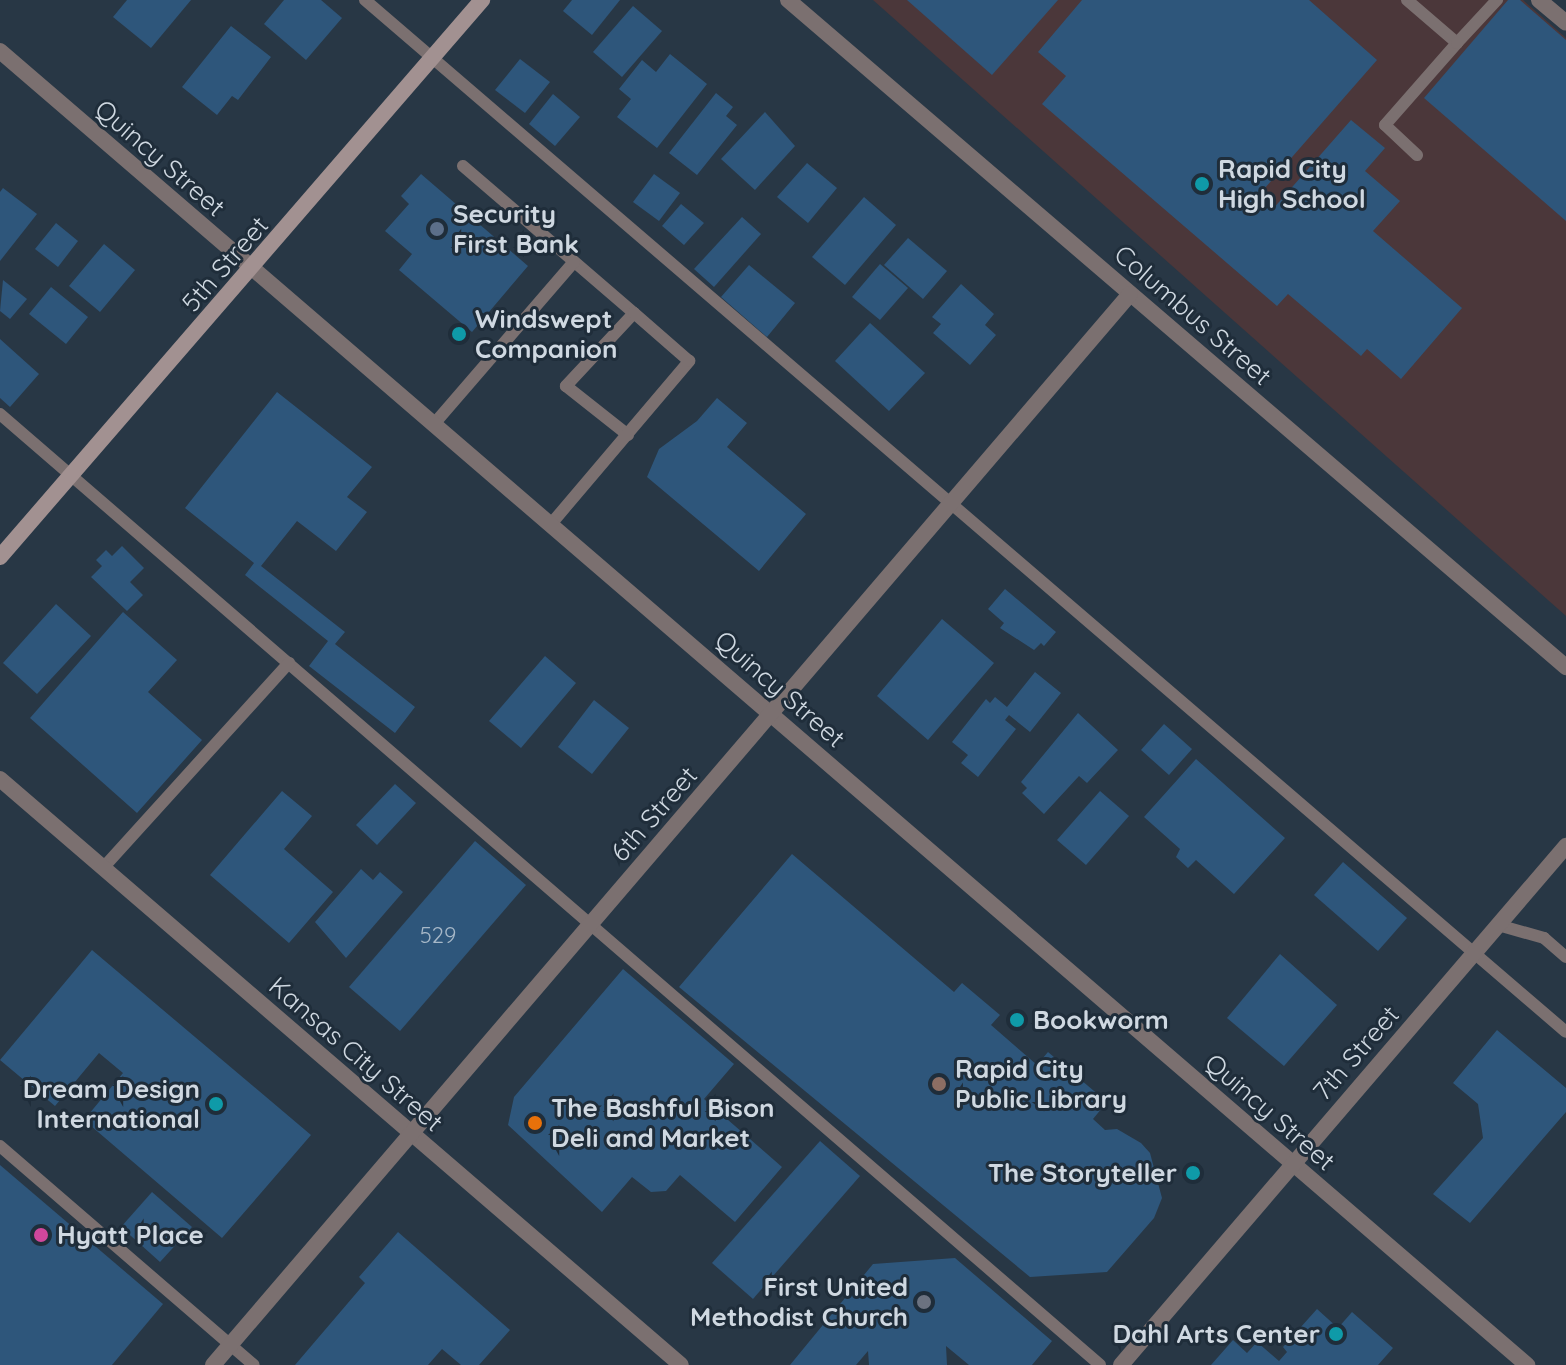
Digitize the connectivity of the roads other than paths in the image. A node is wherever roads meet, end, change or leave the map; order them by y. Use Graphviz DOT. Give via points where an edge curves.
graph roads {
  1 [pos="365,0"];
  2 [pos="482,0"];
  3 [pos="788,0"];
  4 [pos="1407,0"];
  5 [pos="1497,0"];
  6 [pos="1539,0"];
  7 [pos="1566,23"];
  8 [pos="1457,43"];
  9 [pos="0,51"];
  10 [pos="432,59"];
  11 [pos="1417,155"];
  12 [pos="463,166"];
  13 [pos="574,262"];
  14 [pos="253,269"];
  15 [pos="1130,294"];
  16 [pos="634,313"];
  17 [pos="0,414"];
  18 [pos="434,424"];
  19 [pos="628,435"];
  20 [pos="71,476"];
  21 [pos="952,503"];
  22 [pos="551,524"];
  23 [pos="0,557"];
  24 [pos="289,663"];
  25 [pos="1566,667"];
  26 [pos="772,714"];
  27 [pos="0,779"];
  28 [pos="1566,846"];
  29 [pos="103,868"];
  30 [pos="592,923"];
  31 [pos="1498,925"];
  32 [pos="1474,953"];
  33 [pos="1566,957"];
  34 [pos="1566,1032"];
  35 [pos="410,1133"];
  36 [pos="0,1146"];
  37 [pos="1293,1163"];
  38 [pos="230,1345"];
  39 [pos="213,1365"];
  40 [pos="254,1365"];
  41 [pos="681,1365"];
  42 [pos="1100,1365"];
  43 [pos="1121,1365"];
  44 [pos="1527,1365"];
  1 -- 10 [label="lane"];
  2 -- 10 [label="main road, 5th Street"];
  3 -- 15 [label="street, Columbus Street"];
  4 -- 8 [label="lane"];
  5 -- 8 [label="lane"];
  6 -- 7 [label="street"];
  8 -- 11 [label="lane" via="1385,125"];
  9 -- 14 [label="street, Quincy Street"];
  10 -- 14 [label="main road, 5th Street"];
  10 -- 21 [label="lane"];
  12 -- 13 [label="lane"];
  13 -- 16 [label="lane"];
  13 -- 18 [label="lane"];
  14 -- 18 [label="street, Quincy Street"];
  14 -- 20 [label="main road, 5th Street"];
  15 -- 21 [label="street, 6th Street"];
  15 -- 25 [label="street, Columbus Street"];
  16 -- 19 [label="lane" via="689,361"];
  16 -- 19 [label="lane" via="566,386"];
  17 -- 20 [label="lane"];
  18 -- 22 [label="street, Quincy Street"];
  19 -- 22 [label="lane"];
  20 -- 23 [label="main road, 5th Street"];
  20 -- 24 [label="lane"];
  21 -- 26 [label="street, 6th Street"];
  21 -- 32 [label="lane"];
  22 -- 26 [label="street, Quincy Street"];
  24 -- 29 [label="lane"];
  24 -- 30 [label="lane"];
  26 -- 30 [label="street, 6th Street"];
  26 -- 37 [label="street, Quincy Street"];
  27 -- 29 [label="street, Kansas City Street"];
  28 -- 31 [label="street, 7th Street"];
  29 -- 35 [label="street, Kansas City Street"];
  30 -- 35 [label="street, 6th Street"];
  30 -- 42 [label="lane"];
  31 -- 32 [label="street, 7th Street"];
  31 -- 33 [label="lane" via="1544,938"];
  32 -- 34 [label="lane"];
  32 -- 37 [label="street, 7th Street"];
  35 -- 38 [label="street, 6th Street"];
  35 -- 41 [label="street, Kansas City Street"];
  36 -- 38 [label="lane"];
  37 -- 43 [label="street, 7th Street"];
  37 -- 44 [label="street, Quincy Street"];
  38 -- 39 [label="street, 6th Street"];
  38 -- 40 [label="lane"];
}
